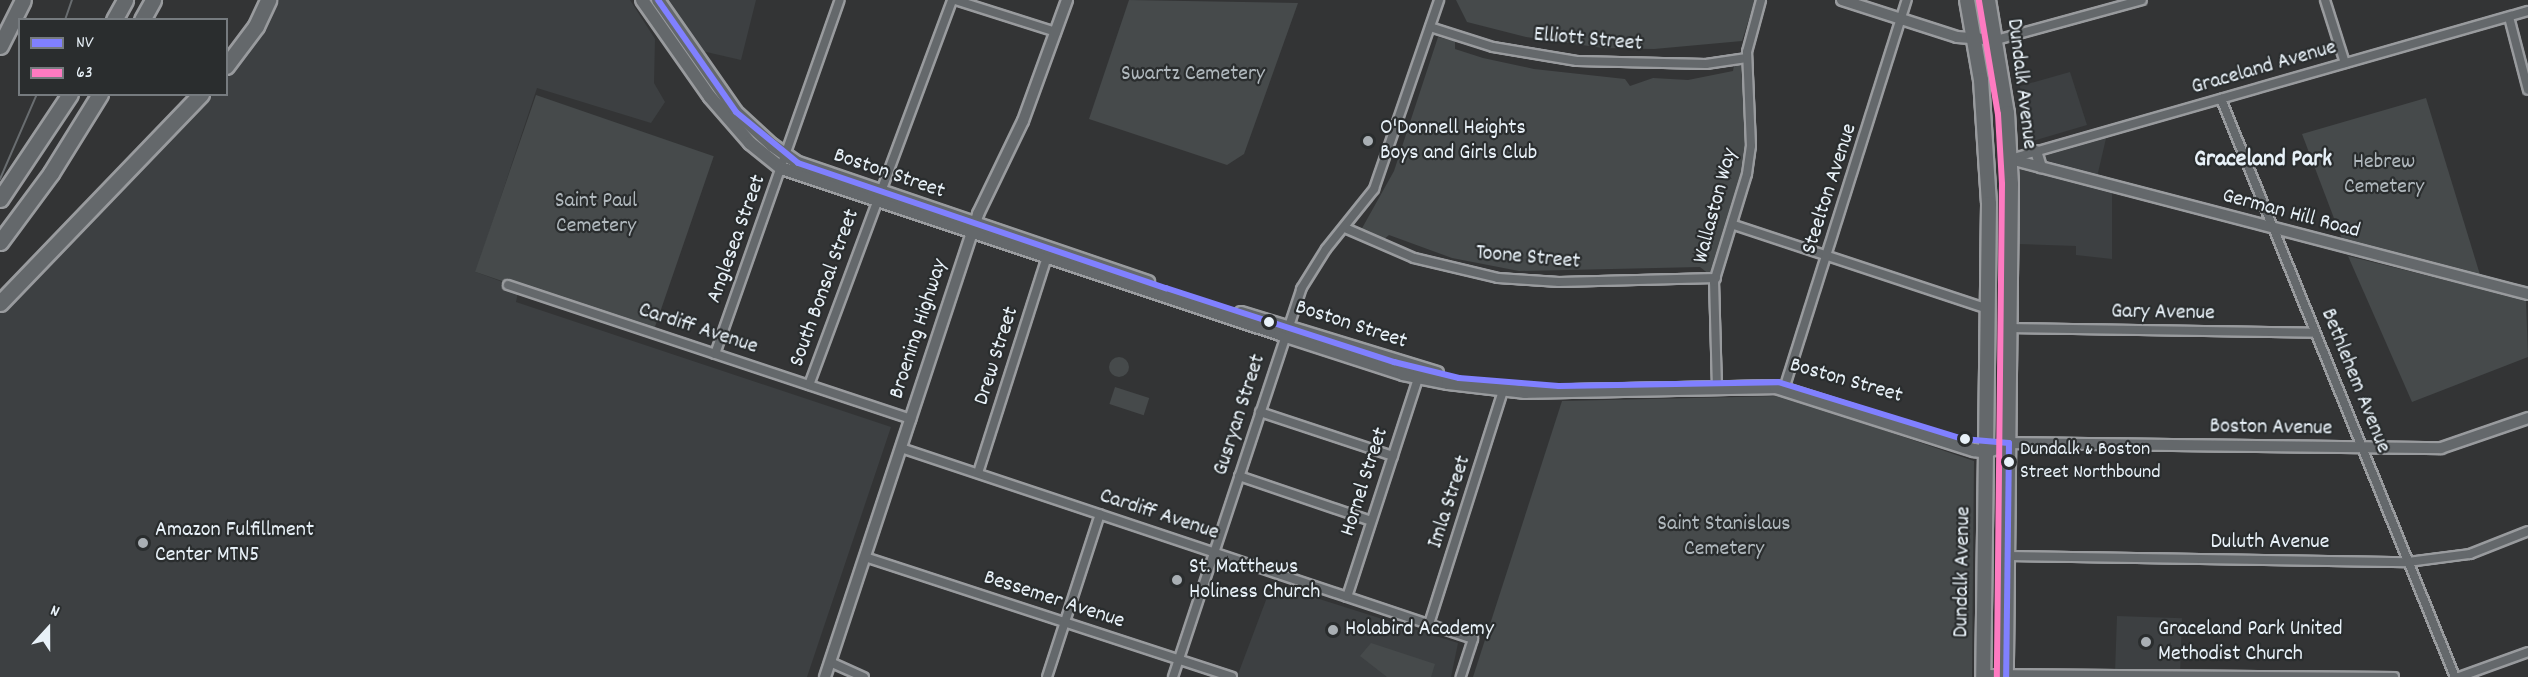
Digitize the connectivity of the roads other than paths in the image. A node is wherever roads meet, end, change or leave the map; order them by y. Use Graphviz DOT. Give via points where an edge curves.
graph roads {
  1 [pos="22,0"];
  2 [pos="125,0"];
  3 [pos="153,0"];
  4 [pos="642,0"];
  5 [pos="658,0"];
  6 [pos="840,0"];
  7 [pos="953,0"];
  8 [pos="1066,0"];
  9 [pos="1439,0"];
  10 [pos="1761,0"];
  11 [pos="1842,0"];
  12 [pos="1907,0"];
  13 [pos="1967,0"];
  14 [pos="1988,0"];
  15 [pos="2142,0"];
  16 [pos="2325,0"];
  17 [pos="268,1"];
  18 [pos="2528,11"];
  19 [pos="2509,16"];
  20 [pos="115,18"];
  21 [pos="143,18"];
  22 [pos="1903,20"];
  23 [pos="1430,27"];
  24 [pos="1056,32"];
  25 [pos="1974,39"];
  26 [pos="1996,40"];
  27 [pos="0,46"];
  28 [pos="1747,58"];
  29 [pos="2344,63"];
  30 [pos="228,64"];
  31 [pos="2528,90"];
  32 [pos="69,96"];
  33 [pos="99,96"];
  34 [pos="199,96"];
  35 [pos="2222,99"];
  36 [pos="733,117"];
  37 [pos="2036,151"];
  38 [pos="785,155"];
  39 [pos="2010,159"];
  40 [pos="2041,167"];
  41 [pos="781,168"];
  42 [pos="876,197"];
  43 [pos="0,199"];
  44 [pos="1734,225"];
  45 [pos="1345,228"];
  46 [pos="973,229"];
  47 [pos="2274,229"];
  48 [pos="0,242"];
  49 [pos="1048,254"];
  50 [pos="1827,256"];
  51 [pos="1716,278"];
  52 [pos="508,285"];
  53 [pos="2528,294"];
  54 [pos="0,303"];
  55 [pos="1988,309"];
  56 [pos="2011,328"];
  57 [pos="1286,331"];
  58 [pos="2315,333"];
  59 [pos="715,354"];
  60 [pos="1418,378"];
  61 [pos="809,385"];
  62 [pos="1717,385"];
  63 [pos="1785,386"];
  64 [pos="1623,387"];
  65 [pos="1503,391"];
  66 [pos="1260,412"];
  67 [pos="2528,418"];
  68 [pos="910,419"];
  69 [pos="2009,443"];
  70 [pos="1986,447"];
  71 [pos="901,448"];
  72 [pos="2363,448"];
  73 [pos="1393,456"];
  74 [pos="978,473"];
  75 [pos="1239,477"];
  76 [pos="1100,514"];
  77 [pos="1371,521"];
  78 [pos="2528,531"];
  79 [pos="1214,552"];
  80 [pos="2008,556"];
  81 [pos="865,557"];
  82 [pos="2408,562"];
  83 [pos="1347,597"];
  84 [pos="1065,622"];
  85 [pos="1429,624"];
  86 [pos="2528,652"];
  87 [pos="1179,659"];
  88 [pos="830,662"];
  89 [pos="2006,674"];
  90 [pos="1983,675"];
  91 [pos="825,677"];
  92 [pos="864,677"];
  93 [pos="1047,677"];
  94 [pos="1173,677"];
  95 [pos="1232,677"];
  96 [pos="1461,677"];
  97 [pos="2394,677"];
  98 [pos="2457,677"];
  1 -- 27 [label="highway"];
  2 -- 20 [label="highway"];
  3 -- 21 [label="highway"];
  4 -- 36 [label="main road"];
  5 -- 36 [label="main road"];
  6 -- 38 [label="street, Anglesea Street"];
  7 -- 24 [label="street"];
  7 -- 42 [label="street, South Bonsal Street"];
  8 -- 24 [label="street, Broening Highway"];
  9 -- 23 [label="street, Gusryan Street"];
  10 -- 28 [label="street, Wallaston Way"];
  11 -- 22 [label="street"];
  12 -- 22 [label="street, Steelton Avenue"];
  13 -- 25 [label="main road, Dundalk Avenue"];
  14 -- 26 [label="main road, Dundalk Avenue"];
  15 -- 26 [label="street"];
  16 -- 29 [label="street"];
  17 -- 30 [label="highway" via="250,36"];
  18 -- 19 [label="street, Graceland Avenue"];
  19 -- 29 [label="street, Graceland Avenue"];
  19 -- 31 [label="street"];
  22 -- 25 [label="street"];
  22 -- 50 [label="street, Steelton Avenue"];
  23 -- 28 [label="street, Elliott Street" via="1493,47 1577,61 1706,64"];
  23 -- 45 [label="street, Gusryan Street" via="1380,175 1363,207"];
  24 -- 46 [label="street, Broening Highway" via="1028,111"];
  25 -- 26 [label="street"];
  25 -- 55 [label="main road, Dundalk Avenue" via="1987,158"];
  26 -- 39 [label="main road, Dundalk Avenue"];
  28 -- 44 [label="street, Wallaston Way" via="1751,146"];
  29 -- 35 [label="street, Graceland Avenue"];
  32 -- 43 [label="highway"];
  33 -- 48 [label="highway" via="51,173"];
  34 -- 54 [label="highway"];
  35 -- 37 [label="street, Graceland Avenue"];
  35 -- 47 [label="street, Bethlehem Avenue"];
  36 -- 38 [label="main road, Boston Street"];
  36 -- 41 [label="main road, Boston Street"];
  37 -- 39 [label="street, Graceland Avenue"];
  37 -- 40 [label="street"];
  38 -- 41 [label="street, Anglesea Street"];
  38 -- 42 [label="main road, Boston Street"];
  39 -- 40 [label="street, German Hill Road"];
  39 -- 56 [label="main road, Dundalk Avenue"];
  40 -- 47 [label="street, German Hill Road"];
  41 -- 42 [label="main road, Boston Street"];
  41 -- 59 [label="street, Anglesea Street"];
  42 -- 46 [label="main road, Boston Street"];
  42 -- 61 [label="street, South Bonsal Street"];
  44 -- 50 [label="street"];
  44 -- 51 [label="street, Wallaston Way"];
  45 -- 51 [label="street, Toone Street" via="1414,258 1498,278 1559,282"];
  45 -- 57 [label="street, Gusryan Street" via="1308,276"];
  46 -- 49 [label="main road, Boston Street"];
  46 -- 68 [label="street, Broening Highway"];
  47 -- 53 [label="street, German Hill Road"];
  47 -- 58 [label="street, Bethlehem Avenue"];
  49 -- 57 [label="main road, Boston Street"];
  49 -- 74 [label="street, Drew Street"];
  50 -- 55 [label="street"];
  50 -- 63 [label="street, Steelton Avenue"];
  51 -- 62 [label="street, Wallaston Way"];
  52 -- 59 [label="street, Cardiff Avenue"];
  55 -- 70 [label="main road, Dundalk Avenue"];
  56 -- 58 [label="street, Gary Avenue"];
  56 -- 69 [label="main road, Dundalk Avenue"];
  57 -- 60 [label="main road, Boston Street"];
  57 -- 64 [label="main road, Boston Street" via="1460,378 1526,385"];
  57 -- 66 [label="street, Gusryan Street"];
  58 -- 72 [label="street, Bethlehem Avenue"];
  59 -- 61 [label="street, Cardiff Avenue"];
  60 -- 65 [label="main road, Boston Street"];
  60 -- 73 [label="street, Hornel Street"];
  61 -- 68 [label="street, Cardiff Avenue"];
  62 -- 63 [label="main road, Boston Street"];
  62 -- 64 [label="main road, Boston Street"];
  63 -- 70 [label="main road, Boston Street"];
  64 -- 65 [label="main road, Boston Street"];
  65 -- 85 [label="street, Imla Street"];
  66 -- 73 [label="street"];
  66 -- 75 [label="street, Gusryan Street"];
  67 -- 72 [label="street, Boston Avenue" via="2441,448"];
  68 -- 71 [label="street, Broening Highway"];
  69 -- 70 [label="main road, Boston Street"];
  69 -- 72 [label="street, Boston Avenue"];
  69 -- 80 [label="main road, Dundalk Avenue"];
  70 -- 90 [label="main road, Dundalk Avenue"];
  71 -- 74 [label="street, Cardiff Avenue"];
  71 -- 81 [label="street, Broening Highway"];
  72 -- 82 [label="street, Bethlehem Avenue"];
  73 -- 77 [label="street, Hornel Street"];
  74 -- 76 [label="street, Cardiff Avenue"];
  75 -- 77 [label="street"];
  75 -- 79 [label="street, Gusryan Street"];
  76 -- 79 [label="street, Cardiff Avenue"];
  76 -- 84 [label="street"];
  77 -- 83 [label="street, Hornel Street"];
  78 -- 82 [label="street, Duluth Avenue" via="2470,554"];
  79 -- 83 [label="street, Cardiff Avenue"];
  79 -- 87 [label="street, Gusryan Street"];
  80 -- 82 [label="street, Duluth Avenue"];
  80 -- 89 [label="main road, Dundalk Avenue"];
  81 -- 84 [label="street, Bessemer Avenue"];
  81 -- 88 [label="street, Broening Highway"];
  82 -- 98 [label="street, Bethlehem Avenue"];
  83 -- 85 [label="street, Cardiff Avenue"];
  84 -- 87 [label="street, Bessemer Avenue"];
  84 -- 93 [label="street"];
  85 -- 96 [label="street, Cardiff Avenue" via="1473,639"];
  86 -- 98 [label="street"];
  87 -- 94 [label="street, Gusryan Street"];
  87 -- 95 [label="street, Bessemer Avenue"];
  88 -- 91 [label="street, Broening Highway"];
  88 -- 92 [label="street"];
  89 -- 90 [label="street"];
  89 -- 97 [label="street"];
}
